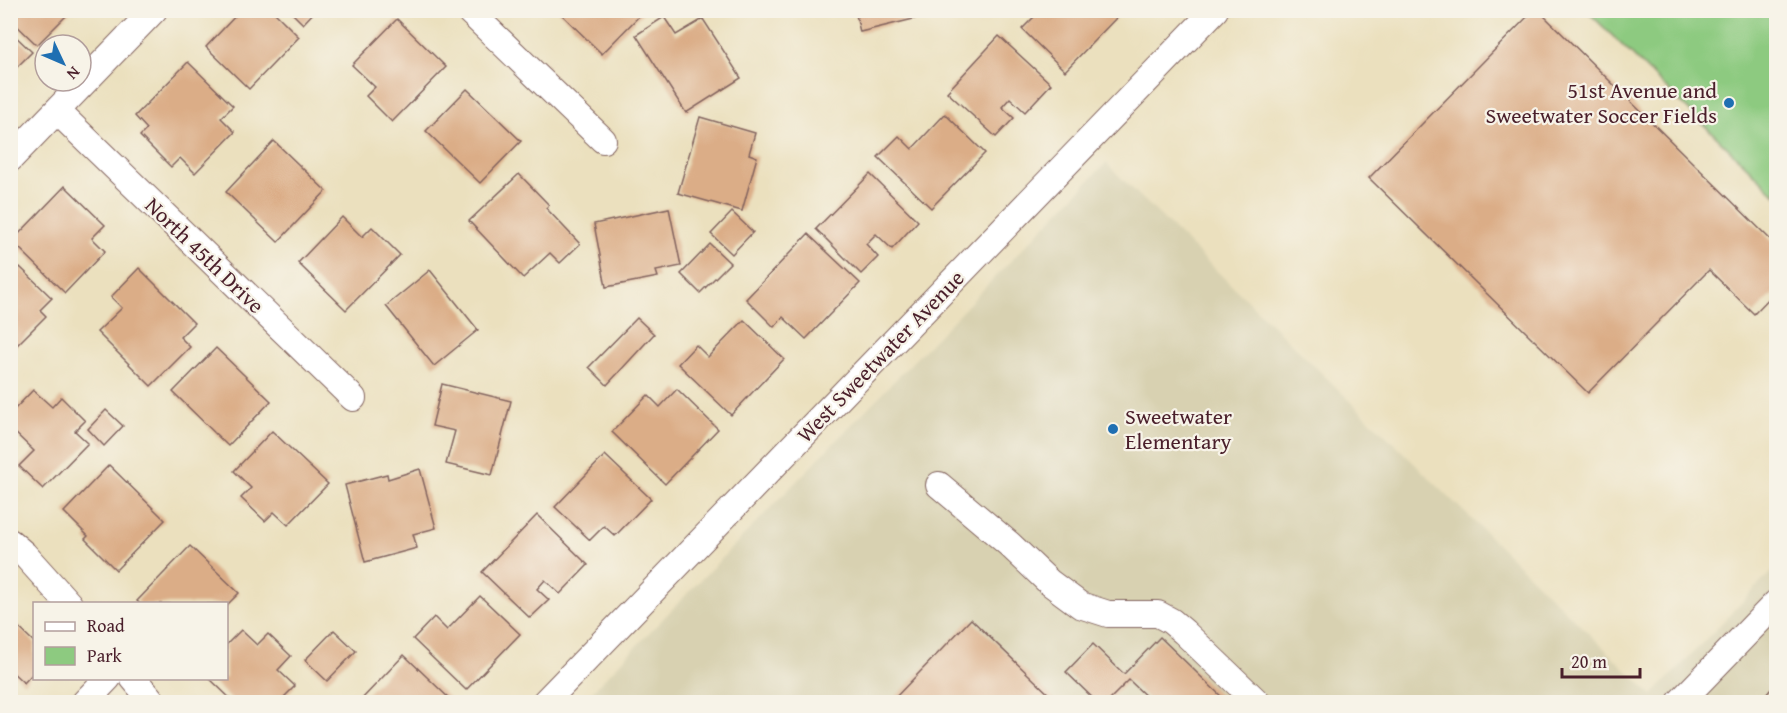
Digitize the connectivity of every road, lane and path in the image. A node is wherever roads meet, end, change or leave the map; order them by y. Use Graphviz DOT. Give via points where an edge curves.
graph roads {
  1 [pos="154,10"];
  2 [pos="468,10"];
  3 [pos="1215,10"];
  4 [pos="57,111"];
  5 [pos="603,140"];
  6 [pos="10,159"];
  7 [pos="353,398"];
  8 [pos="939,485"];
  9 [pos="10,542"];
  10 [pos="68,602"];
  11 [pos="1776,603"];
  12 [pos="106,680"];
  13 [pos="135,680"];
  14 [pos="85,702"];
  15 [pos="153,702"];
  16 [pos="545,702"];
  17 [pos="1257,702"];
  18 [pos="1680,702"];
  1 -- 4 [label="street"];
  2 -- 5 [label="street"];
  3 -- 16 [label="street, West Sweetwater Avenue"];
  4 -- 6 [label="street"];
  4 -- 7 [label="street, North 45th Drive"];
  8 -- 17 [label="street" via="1080,605 1107,614 1158,614 1171,621"];
  9 -- 10 [label="street"];
  11 -- 18 [label="street"];
  12 -- 14 [label="street"];
  13 -- 15 [label="street"];
}
